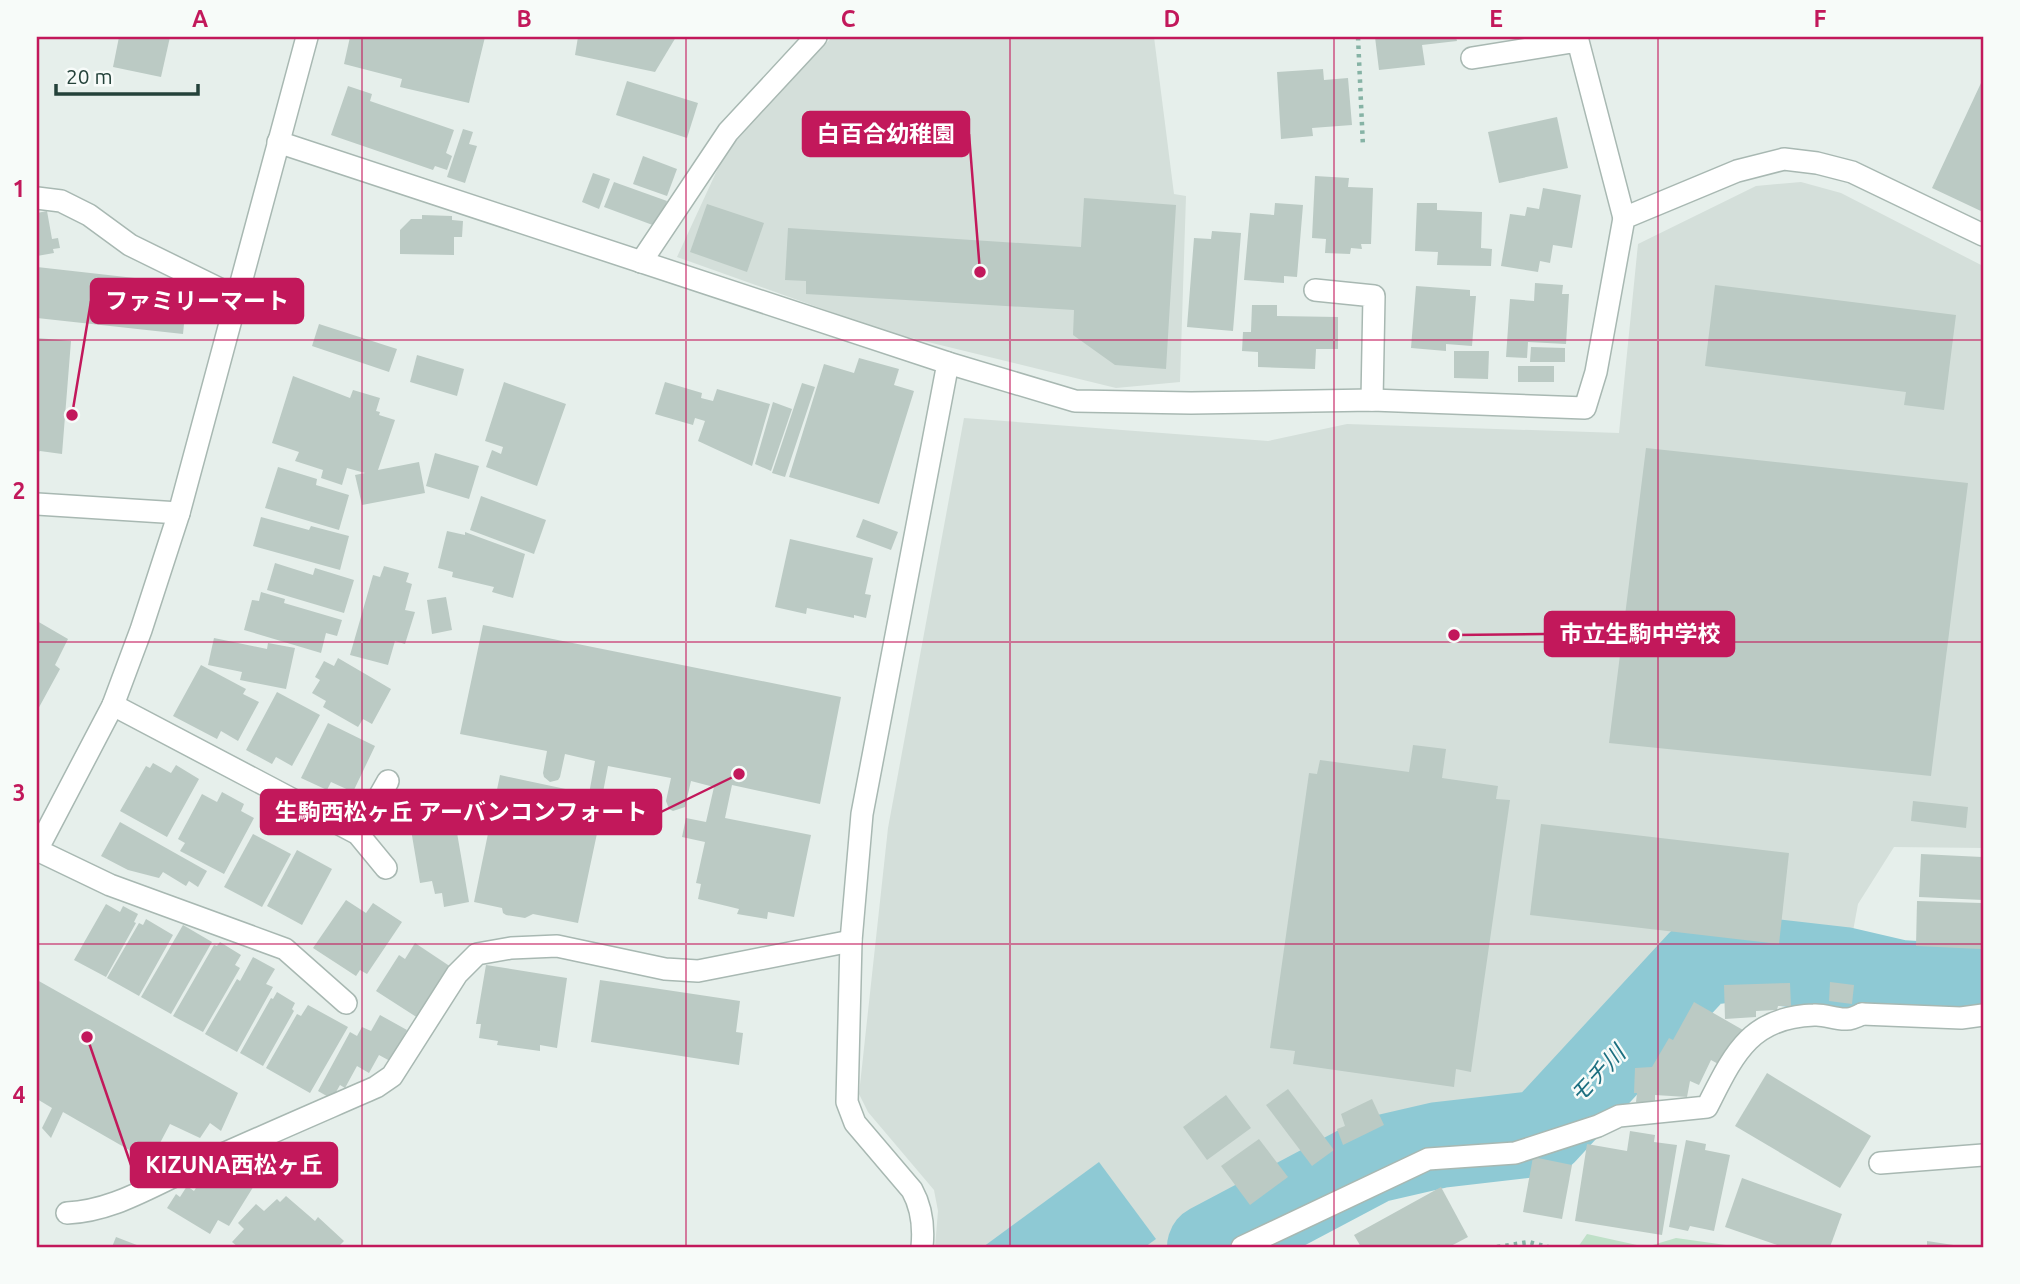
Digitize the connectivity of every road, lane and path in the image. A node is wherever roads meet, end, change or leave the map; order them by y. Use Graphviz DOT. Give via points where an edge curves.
graph roads {
  1 [pos="307,37"];
  2 [pos="816,37"];
  3 [pos="1358,37"];
  4 [pos="1472,58"];
  5 [pos="278,142"];
  6 [pos="1363,147"];
  7 [pos="37,198"];
  8 [pos="1624,218"];
  9 [pos="1983,235"];
  10 [pos="641,262"];
  11 [pos="1315,289"];
  12 [pos="238,298"];
  13 [pos="948,363"];
  14 [pos="1372,400"];
  15 [pos="37,504"];
  16 [pos="179,513"];
  17 [pos="113,705"];
  18 [pos="388,781"];
  19 [pos="358,834"];
  20 [pos="37,850"];
  21 [pos="386,867"];
  22 [pos="851,941"];
  23 [pos="346,1003"];
  24 [pos="1983,1015"];
  25 [pos="1983,1155"];
  26 [pos="1880,1163"];
  27 [pos="67,1213"];
  28 [pos="922,1247"];
  29 [pos="1242,1247"];
  30 [pos="1497,1247"];
  31 [pos="1548,1247"];
  1 -- 5 [label="street"];
  2 -- 10 [label="street" via="728,132"];
  3 -- 6 [label="path"];
  4 -- 8 [label="street" via="1578,41"];
  5 -- 10 [label="street"];
  5 -- 12 [label="street"];
  7 -- 12 [label="street" via="61,201 130,245"];
  8 -- 9 [label="street" via="1737,171 1784,159 1852,172"];
  8 -- 14 [label="street" via="1597,372 1585,408"];
  10 -- 13 [label="street"];
  11 -- 14 [label="street" via="1374,296"];
  12 -- 16 [label="street"];
  13 -- 14 [label="street" via="1075,401"];
  13 -- 22 [label="street" via="862,814"];
  15 -- 16 [label="street"];
  16 -- 17 [label="street"];
  17 -- 19 [label="street"];
  17 -- 20 [label="street"];
  18 -- 19 [label="street"];
  19 -- 21 [label="street"];
  20 -- 23 [label="street" via="110,885 285,949"];
  22 -- 27 [label="street" via="698,971 666,969 557,946 477,954 457,974 392,1076 376,1087 124,1200 90,1212"];
  22 -- 28 [label="street" via="847,1102 855,1123 919,1202"];
  24 -- 29 [label="street" via="1862,1014 1846,1020 1818,1014 1790,1016 1748,1039 1731,1060 1707,1107 1619,1116 1515,1153 1428,1159"];
  25 -- 26 [label="street"];
  30 -- 31 [label="path" via="1529,1242"];
}
